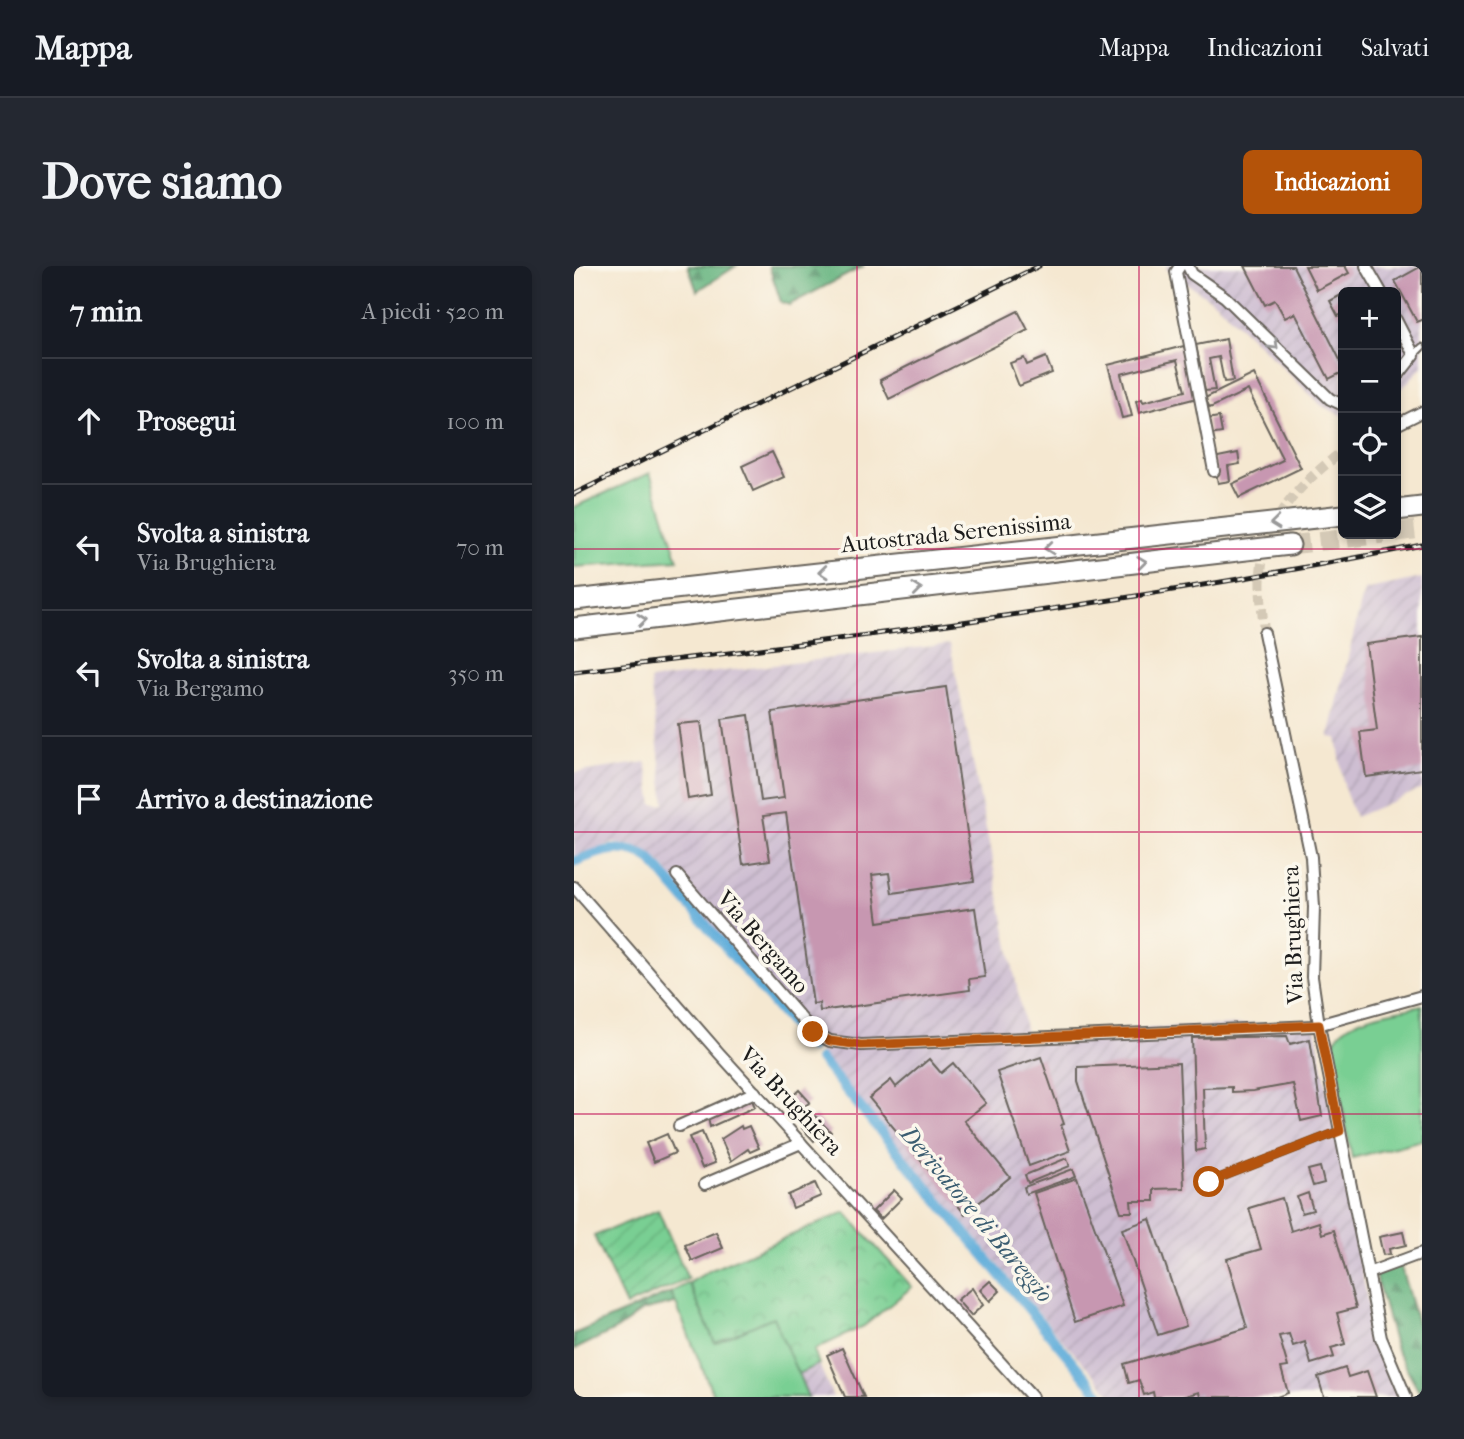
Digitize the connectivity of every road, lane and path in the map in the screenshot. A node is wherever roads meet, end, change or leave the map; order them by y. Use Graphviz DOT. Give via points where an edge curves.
graph roads {
  1 [pos="1180,266"];
  2 [pos="1188,266"];
  3 [pos="1366,266"];
  4 [pos="1378,287"];
  5 [pos="1401,327"];
  6 [pos="1418,351"];
  7 [pos="1401,372"];
  8 [pos="1338,403"];
  9 [pos="1422,412"];
  10 [pos="1401,422"];
  11 [pos="1214,471"];
  12 [pos="1422,507"];
  13 [pos="1401,509"];
  14 [pos="1338,517"];
  15 [pos="1290,545"];
  16 [pos="574,600"];
  17 [pos="574,628"];
  18 [pos="1264,633"];
  19 [pos="677,875"];
  20 [pos="574,887"];
  21 [pos="1422,996"];
  22 [pos="1319,1025"];
  23 [pos="755,1092"];
  24 [pos="679,1126"];
  25 [pos="1340,1131"];
  26 [pos="801,1143"];
  27 [pos="1209,1182"];
  28 [pos="705,1184"];
  29 [pos="1422,1253"];
  30 [pos="1368,1273"];
  31 [pos="1032,1397"];
  32 [pos="1406,1397"];
  1 -- 11 [label="street" via="1176,272"];
  2 -- 8 [label="street, one-way"];
  3 -- 4 [label="street"];
  5 -- 6 [label="street"];
  6 -- 7 [label="street"];
  9 -- 10 [label="street"];
  12 -- 13 [label="highway"];
  14 -- 16 [label="highway, Autostrada Serenissima, one-way"];
  17 -- 15 [label="highway, one-way"];
  18 -- 22 [label="street, Via Brughiera" via="1311,857 1312,977"];
  19 -- 22 [label="street, Via Bergamo" via="813,1032 839,1044"];
  20 -- 23 [label="street, Via Brughiera"];
  21 -- 22 [label="street, Via Bergamo"];
  22 -- 25 [label="street, Via Brughiera"];
  23 -- 24 [label="street"];
  23 -- 26 [label="street, Via Brughiera"];
  25 -- 27 [label="lane"];
  25 -- 30 [label="street, Via Brughiera"];
  26 -- 28 [label="street"];
  26 -- 31 [label="street, Via Brughiera"];
  29 -- 30 [label="street"];
  30 -- 32 [label="street, Via Brughiera" via="1385,1351"];
}
